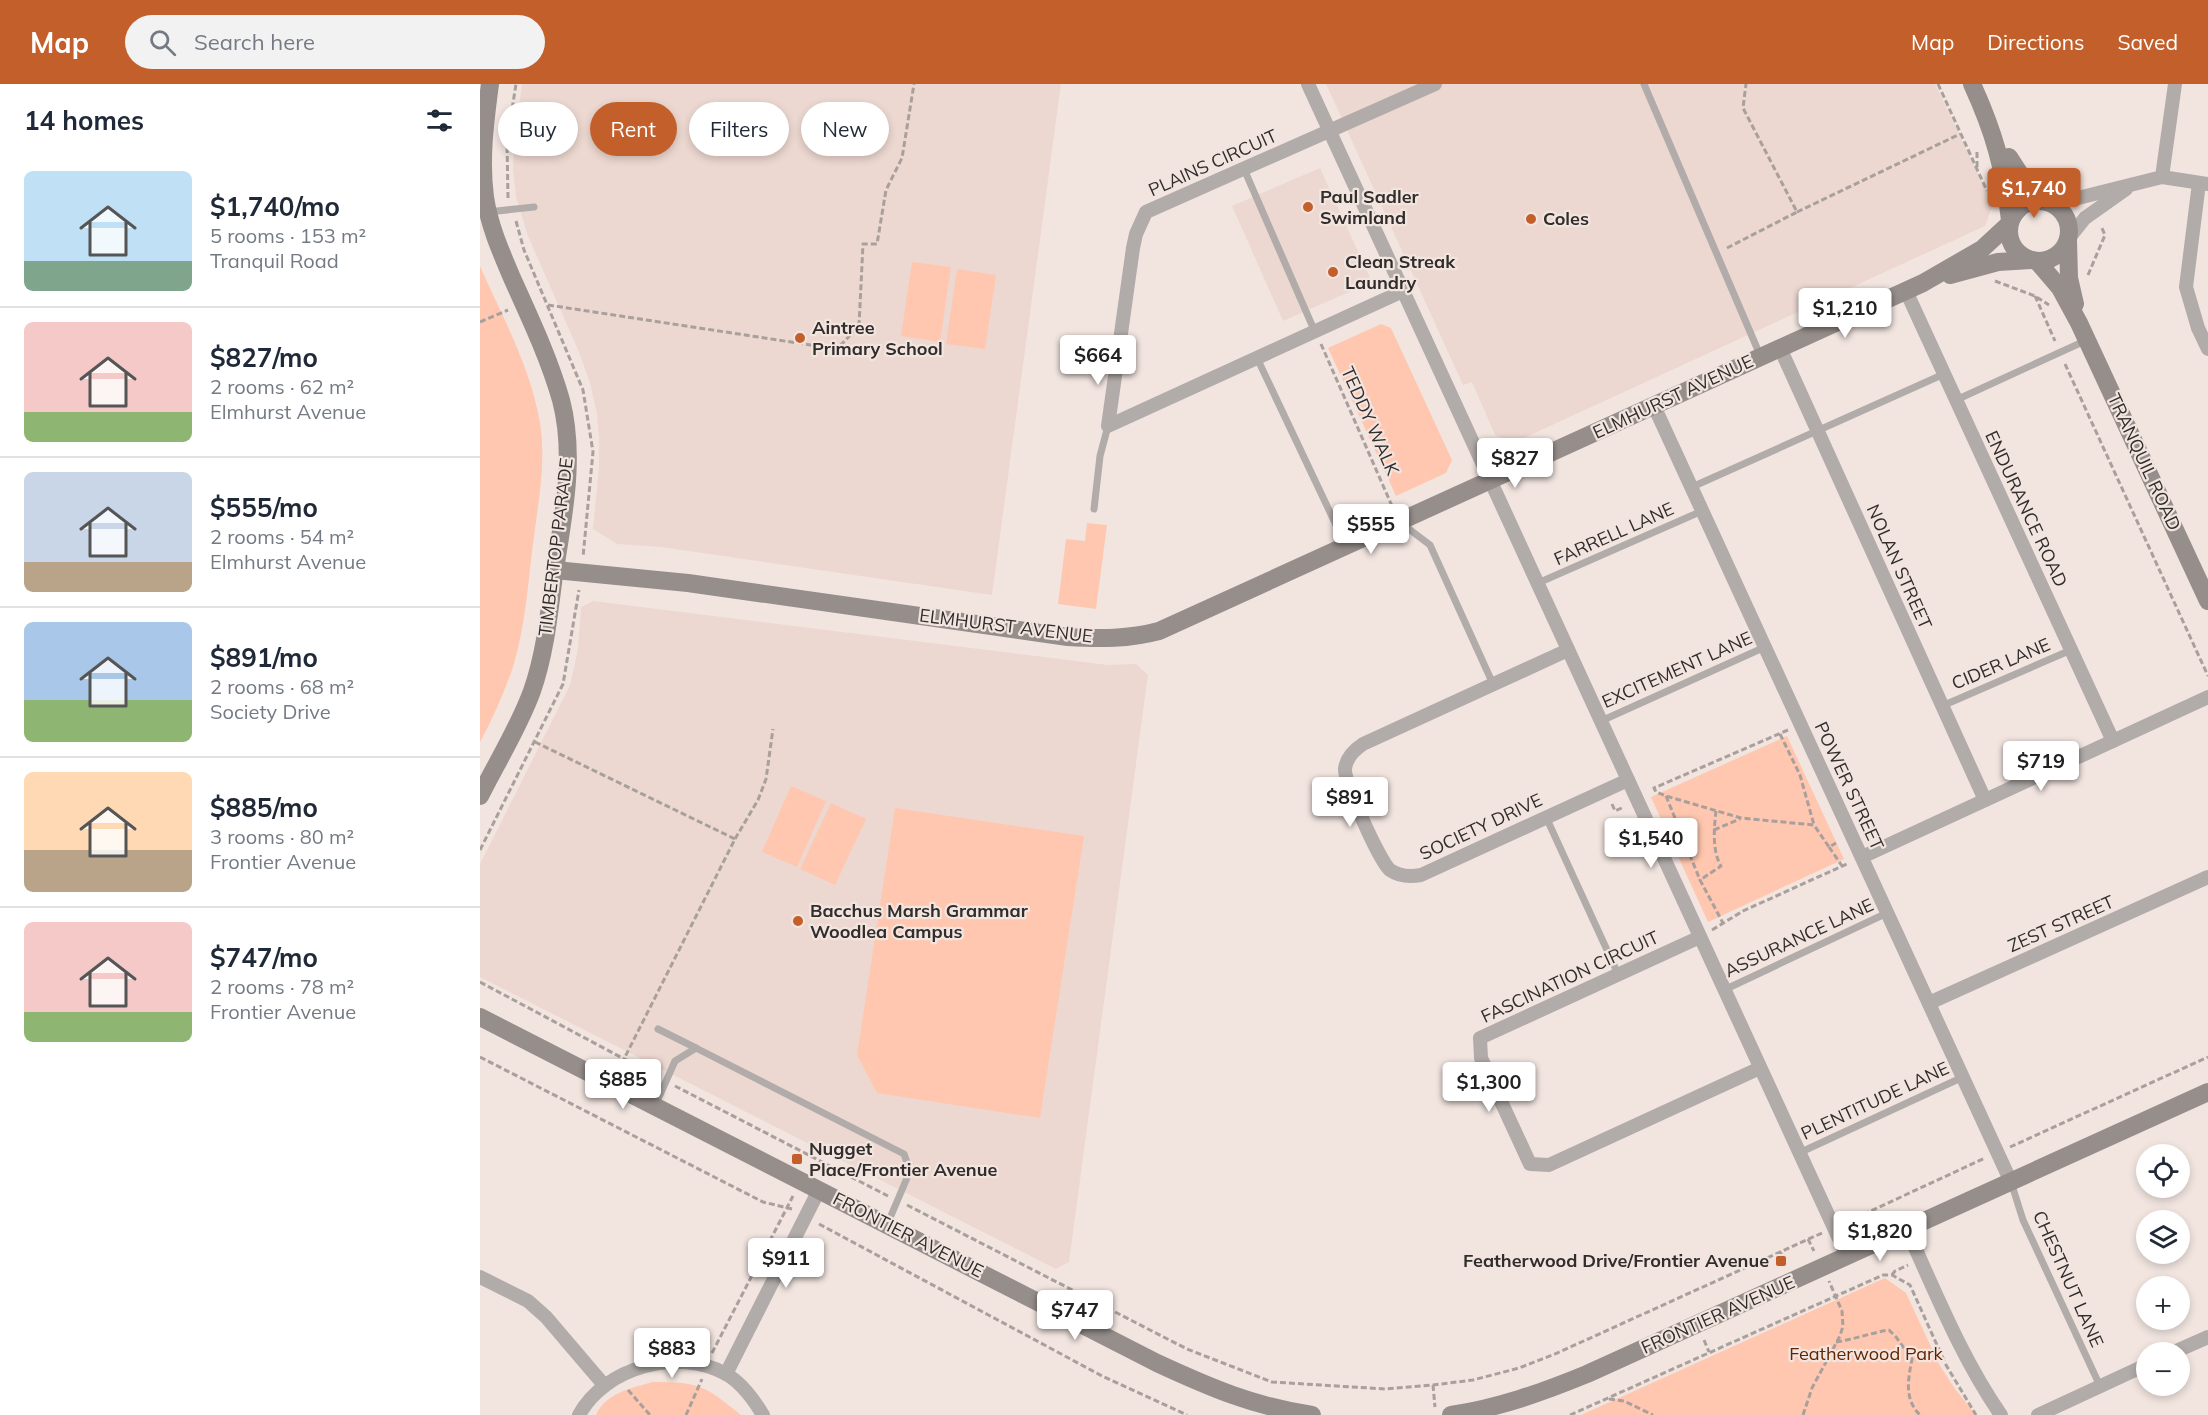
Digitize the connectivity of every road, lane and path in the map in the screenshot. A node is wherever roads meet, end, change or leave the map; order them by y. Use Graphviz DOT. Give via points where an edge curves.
graph roads {
  1 [pos="490,84"];
  2 [pos="516,84"];
  3 [pos="914,84"];
  4 [pos="1308,84"];
  5 [pos="1435,84"];
  6 [pos="1644,84"];
  7 [pos="1746,84"];
  8 [pos="1938,84"];
  9 [pos="1972,84"];
  10 [pos="2175,84"];
  11 [pos="1991,125"];
  12 [pos="1329,131"];
  13 [pos="1960,134"];
  14 [pos="2008,157"];
  15 [pos="1244,169"];
  16 [pos="2162,177"];
  17 [pos="2204,183"];
  18 [pos="2132,185"];
  19 [pos="1989,196"];
  20 [pos="2046,201"];
  21 [pos="534,207"];
  22 [pos="512,209"];
  23 [pos="488,212"];
  24 [pos="1797,212"];
  25 [pos="2010,222"];
  26 [pos="2068,239"];
  27 [pos="1716,254"];
  28 [pos="2034,260"];
  29 [pos="1990,279"];
  30 [pos="1914,287"];
  31 [pos="1403,291"];
  32 [pos="2035,296"];
  33 [pos="523,303"];
  34 [pos="547,304"];
  35 [pos="2053,307"];
  36 [pos="480,322"];
  37 [pos="2079,323"];
  38 [pos="2203,326"];
  39 [pos="1316,332"];
  40 [pos="2087,340"];
  41 [pos="1780,348"];
  42 [pos="2208,349"];
  43 [pos="2060,352"];
  44 [pos="1761,357"];
  45 [pos="1257,358"];
  46 [pos="1944,374"];
  47 [pos="1956,399"];
  48 [pos="1654,406"];
  49 [pos="1108,426"];
  50 [pos="1818,432"];
  51 [pos="1491,480"];
  52 [pos="1692,488"];
  53 [pos="1094,508"];
  54 [pos="1702,511"];
  55 [pos="1399,522"];
  56 [pos="1346,546"];
  57 [pos="555,570"];
  58 [pos="582,573"];
  59 [pos="1538,584"];
  60 [pos="2208,601"];
  61 [pos="1765,647"];
  62 [pos="1568,650"];
  63 [pos="2071,650"];
  64 [pos="2208,676"];
  65 [pos="1493,684"];
  66 [pos="2208,697"];
  67 [pos="1942,705"];
  68 [pos="1600,721"];
  69 [pos="1800,724"];
  70 [pos="773,729"];
  71 [pos="1779,734"];
  72 [pos="2113,741"];
  73 [pos="535,742"];
  74 [pos="1628,780"];
  75 [pos="480,796"];
  76 [pos="1666,796"];
  77 [pos="1610,800"];
  78 [pos="1985,800"];
  79 [pos="1628,805"];
  80 [pos="1716,811"];
  81 [pos="1546,817"];
  82 [pos="1741,818"];
  83 [pos="1814,825"];
  84 [pos="1714,830"];
  85 [pos="735,838"];
  86 [pos="1836,843"];
  87 [pos="1829,847"];
  88 [pos="480,850"];
  89 [pos="1862,857"];
  90 [pos="1842,866"];
  91 [pos="2208,877"];
  92 [pos="1700,880"];
  93 [pos="1887,913"];
  94 [pos="1723,923"];
  95 [pos="1700,937"];
  96 [pos="1618,975"];
  97 [pos="480,982"];
  98 [pos="1724,990"];
  99 [pos="1929,1003"];
  100 [pos="480,1017"];
  101 [pos="658,1029"];
  102 [pos="696,1048"];
  103 [pos="480,1057"];
  104 [pos="2208,1057"];
  105 [pos="624,1059"];
  106 [pos="1760,1068"];
  107 [pos="1963,1077"];
  108 [pos="666,1081"];
  109 [pos="2208,1092"];
  110 [pos="656,1106"];
  111 [pos="1799,1153"];
  112 [pos="1998,1153"];
  113 [pos="813,1157"];
  114 [pos="801,1181"];
  115 [pos="2011,1182"];
  116 [pos="819,1190"];
  117 [pos="897,1200"];
  118 [pos="788,1206"];
  119 [pos="806,1216"];
  120 [pos="887,1225"];
  121 [pos="1833,1228"];
  122 [pos="1907,1230"];
  123 [pos="1780,1252"];
  124 [pos="1848,1256"];
  125 [pos="1781,1261"];
  126 [pos="480,1277"];
  127 [pos="1836,1296"];
  128 [pos="2208,1337"];
  129 [pos="1836,1342"];
  130 [pos="2190,1345"];
  131 [pos="707,1368"];
  132 [pos="2136,1370"];
  133 [pos="726,1374"];
  134 [pos="617,1377"];
  135 [pos="604,1385"];
  136 [pos="1433,1385"];
  137 [pos="2100,1386"];
  138 [pos="1607,1398"];
  139 [pos="579,1415"];
  140 [pos="650,1415"];
  141 [pos="686,1415"];
  142 [pos="763,1415"];
  143 [pos="1187,1415"];
  144 [pos="1312,1415"];
  145 [pos="1436,1415"];
  146 [pos="1451,1415"];
  147 [pos="1570,1415"];
  148 [pos="1653,1415"];
  149 [pos="1803,1415"];
  150 [pos="1920,1415"];
  151 [pos="1976,1415"];
  152 [pos="2001,1415"];
  153 [pos="2038,1415"];
  1 -- 23 [label="street, TIMBERTOP PARADE" via="482,150"];
  2 -- 22 [label="path" via="507,142 508,198"];
  3 -- 34 [label="path" via="902,158 886,190 877,244 863,244 859,326 837,350"];
  4 -- 12 [label="street"];
  5 -- 12 [label="street, PLAINS CIRCUIT"];
  6 -- 27 [label="lane"];
  7 -- 24 [label="path" via="1743,108"];
  8 -- 13 [label="path"];
  9 -- 11 [label="street"];
  10 -- 16 [label="street"];
  11 -- 14 [label="street"];
  11 -- 25 [label="street"];
  12 -- 15 [label="street, PLAINS CIRCUIT"];
  12 -- 31 [label="street"];
  13 -- 19 [label="path"];
  13 -- 24 [label="path"];
  14 -- 20 [label="street" via="2027,185"];
  15 -- 39 [label="lane"];
  15 -- 49 [label="street, PLAINS CIRCUIT" via="1146,212 1133,248"];
  16 -- 17 [label="street"];
  16 -- 18 [label="street"];
  17 -- 38 [label="street" via="2186,287"];
  18 -- 20 [label="street"];
  18 -- 26 [label="street" via="2085,218"];
  20 -- 25 [label="street" via="2024,204"];
  20 -- 26 [label="street" via="2066,215"];
  21 -- 22 [label="lane"];
  22 -- 23 [label="lane"];
  22 -- 34 [label="path"];
  23 -- 33 [label="street, TIMBERTOP PARADE"];
  24 -- 27 [label="path"];
  25 -- 28 [label="street" via="2008,233 2015,250"];
  25 -- 30 [label="street, ELMHURST AVENUE" via="1982,249"];
  26 -- 28 [label="street" via="2059,254 2045,261"];
  26 -- 37 [label="street" via="2069,278"];
  27 -- 44 [label="lane"];
  28 -- 30 [label="street, ELMHURST AVENUE" via="1998,262"];
  28 -- 37 [label="street" via="2060,288"];
  29 -- 32 [label="path"];
  30 -- 41 [label="street, ELMHURST AVENUE"];
  30 -- 46 [label="street, ENDURANCE ROAD"];
  31 -- 39 [label="street"];
  31 -- 51 [label="street"];
  32 -- 35 [label="path"];
  32 -- 43 [label="path"];
  33 -- 36 [label="path"];
  33 -- 57 [label="street, TIMBERTOP PARADE" via="556,383 566,423 566,490"];
  34 -- 58 [label="path" via="583,390 593,452"];
  37 -- 40 [label="street, TRANQUIL ROAD"];
  38 -- 42 [label="street"];
  39 -- 45 [label="street"];
  39 -- 55 [label="path, TEDDY WALK"];
  40 -- 43 [label="lane"];
  40 -- 60 [label="street, TRANQUIL ROAD"];
  41 -- 44 [label="street, ELMHURST AVENUE"];
  41 -- 50 [label="street, NOLAN STREET"];
  43 -- 47 [label="lane"];
  43 -- 64 [label="path"];
  44 -- 48 [label="street, ELMHURST AVENUE"];
  45 -- 49 [label="street"];
  45 -- 56 [label="lane"];
  46 -- 47 [label="street, ENDURANCE ROAD"];
  46 -- 50 [label="lane"];
  47 -- 63 [label="street, ENDURANCE ROAD"];
  48 -- 51 [label="street, ELMHURST AVENUE"];
  48 -- 52 [label="street, POWER STREET"];
  49 -- 53 [label="lane, PLAINS CIRCUIT"];
  50 -- 52 [label="lane"];
  50 -- 67 [label="street, NOLAN STREET"];
  51 -- 55 [label="street, ELMHURST AVENUE"];
  51 -- 59 [label="street"];
  52 -- 54 [label="street, POWER STREET"];
  54 -- 59 [label="lane, FARRELL LANE"];
  54 -- 61 [label="street, POWER STREET"];
  55 -- 56 [label="street, ELMHURST AVENUE"];
  55 -- 65 [label="lane" via="1430,545"];
  56 -- 58 [label="street, ELMHURST AVENUE" via="1160,631 1114,638 1068,637"];
  57 -- 58 [label="street, ELMHURST AVENUE"];
  57 -- 75 [label="street, TIMBERTOP PARADE" via="537,675"];
  58 -- 73 [label="path" via="563,684"];
  59 -- 62 [label="street"];
  61 -- 68 [label="lane, EXCITEMENT LANE"];
  61 -- 69 [label="street, POWER STREET"];
  62 -- 65 [label="street, SOCIETY DRIVE"];
  62 -- 68 [label="street"];
  63 -- 67 [label="lane, CIDER LANE"];
  63 -- 72 [label="street, ENDURANCE ROAD"];
  65 -- 81 [label="street, SOCIETY DRIVE" via="1358,747 1346,762 1348,785 1382,859 1392,871 1406,876 1421,875"];
  66 -- 72 [label="street"];
  67 -- 78 [label="street, NOLAN STREET"];
  68 -- 74 [label="street"];
  69 -- 71 [label="path"];
  69 -- 89 [label="street, POWER STREET"];
  70 -- 85 [label="path" via="766,779"];
  71 -- 76 [label="path" via="1654,788"];
  71 -- 83 [label="path" via="1800,775"];
  72 -- 78 [label="street"];
  73 -- 85 [label="path"];
  73 -- 88 [label="path"];
  74 -- 81 [label="street, SOCIETY DRIVE"];
  74 -- 95 [label="street"];
  76 -- 80 [label="path"];
  76 -- 92 [label="path"];
  77 -- 79 [label="path" via="1615,811"];
  78 -- 89 [label="street"];
  80 -- 82 [label="path"];
  80 -- 84 [label="path"];
  81 -- 96 [label="lane"];
  82 -- 83 [label="path"];
  82 -- 84 [label="path"];
  83 -- 87 [label="path"];
  84 -- 92 [label="path" via="1721,866"];
  85 -- 105 [label="path"];
  86 -- 87 [label="path"];
  87 -- 90 [label="path"];
  89 -- 90 [label="path"];
  89 -- 93 [label="street, POWER STREET"];
  90 -- 94 [label="path"];
  91 -- 99 [label="street, ZEST STREET"];
  92 -- 94 [label="path"];
  93 -- 98 [label="lane, ASSURANCE LANE"];
  93 -- 99 [label="street, POWER STREET"];
  94 -- 95 [label="path"];
  95 -- 96 [label="street, FASCINATION CIRCUIT"];
  95 -- 98 [label="street"];
  96 -- 106 [label="street, FASCINATION CIRCUIT" via="1480,1038 1481,1058 1530,1164 1549,1165"];
  97 -- 105 [label="path"];
  98 -- 106 [label="street"];
  99 -- 107 [label="street, POWER STREET"];
  100 -- 110 [label="street, FRONTIER AVENUE"];
  101 -- 102 [label="lane"];
  102 -- 108 [label="lane" via="675,1061"];
  102 -- 117 [label="lane" via="904,1154 910,1171"];
  103 -- 118 [label="path" via="764,1202"];
  104 -- 112 [label="path"];
  105 -- 108 [label="path"];
  106 -- 111 [label="street"];
  107 -- 111 [label="lane, PLENTITUDE LANE"];
  107 -- 112 [label="street, POWER STREET"];
  108 -- 110 [label="lane"];
  108 -- 113 [label="path"];
  109 -- 115 [label="street, FRONTIER AVENUE"];
  110 -- 114 [label="street, FRONTIER AVENUE"];
  111 -- 121 [label="street"];
  112 -- 115 [label="street, POWER STREET"];
  112 -- 121 [label="path"];
  113 -- 114 [label="path"];
  113 -- 117 [label="path"];
  114 -- 116 [label="street, FRONTIER AVENUE"];
  114 -- 118 [label="path"];
  115 -- 122 [label="street, FRONTIER AVENUE"];
  115 -- 137 [label="lane, CHESTNUT LANE" via="2023,1220"];
  116 -- 119 [label="street"];
  116 -- 120 [label="street, FRONTIER AVENUE"];
  117 -- 120 [label="lane"];
  117 -- 136 [label="path" via="1187,1349 1272,1382 1385,1389"];
  118 -- 119 [label="path"];
  118 -- 131 [label="path"];
  119 -- 133 [label="street"];
  119 -- 143 [label="path" via="1094,1372"];
  120 -- 144 [label="street, FRONTIER AVENUE" via="1223,1393"];
  121 -- 123 [label="path"];
  121 -- 124 [label="street"];
  122 -- 124 [label="street, FRONTIER AVENUE"];
  122 -- 152 [label="street" via="1952,1333"];
  123 -- 125 [label="path" via="1784,1259"];
  123 -- 136 [label="path" via="1519,1368"];
  124 -- 146 [label="street, FRONTIER AVENUE" via="1542,1392"];
  126 -- 135 [label="street" via="528,1301"];
  127 -- 129 [label="path" via="1843,1326"];
  127 -- 138 [label="path"];
  127 -- 151 [label="path" via="1883,1275 1892,1275 1910,1285 1946,1365"];
  128 -- 130 [label="street"];
  129 -- 149 [label="path"];
  129 -- 150 [label="path" via="1889,1330 1912,1359 1906,1387"];
  131 -- 133 [label="street"];
  131 -- 134 [label="street" via="648,1364"];
  131 -- 141 [label="path"];
  132 -- 137 [label="street"];
  133 -- 142 [label="street" via="744,1389"];
  134 -- 135 [label="street"];
  134 -- 140 [label="path"];
  135 -- 139 [label="street"];
  136 -- 145 [label="path"];
  137 -- 153 [label="street"];
  138 -- 147 [label="path"];
  138 -- 148 [label="path" via="1624,1401"];
}
